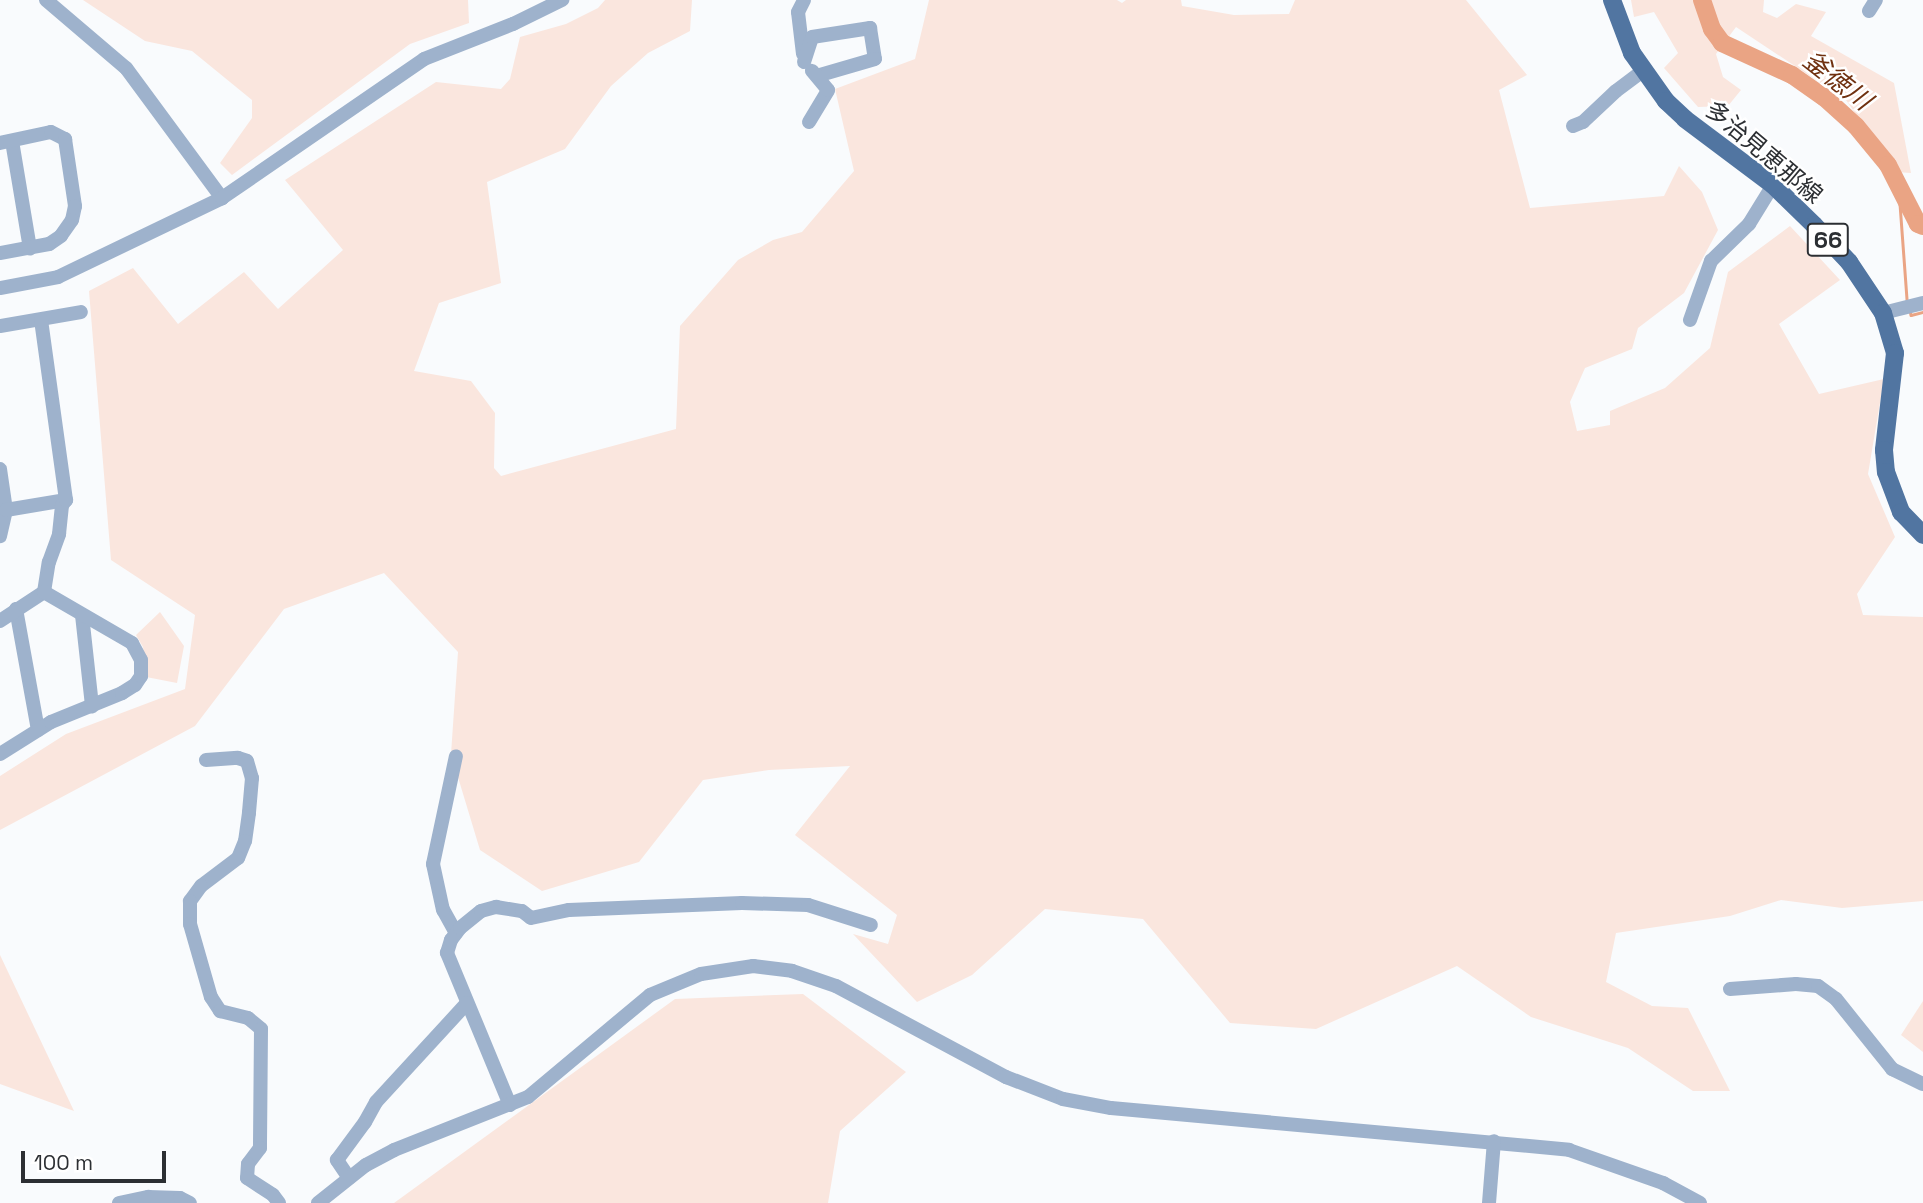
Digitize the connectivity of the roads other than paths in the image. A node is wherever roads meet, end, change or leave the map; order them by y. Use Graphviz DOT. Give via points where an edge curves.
graph roads {
  1 [pos="46,0"];
  2 [pos="562,0"];
  3 [pos="804,0"];
  4 [pos="1612,0"];
  5 [pos="804,62"];
  6 [pos="1643,71"];
  7 [pos="817,76"];
  8 [pos="809,122"];
  9 [pos="1573,126"];
  10 [pos="6,142"];
  11 [pos="1773,185"];
  12 [pos="222,198"];
  13 [pos="30,249"];
  14 [pos="0,253"];
  15 [pos="0,288"];
  16 [pos="1923,303"];
  17 [pos="81,312"];
  18 [pos="1883,313"];
  19 [pos="41,320"];
  20 [pos="1690,320"];
  21 [pos="0,326"];
  22 [pos="0,469"];
  23 [pos="66,500"];
  24 [pos="6,510"];
  25 [pos="1923,535"];
  26 [pos="0,536"];
  27 [pos="44,592"];
  28 [pos="16,609"];
  29 [pos="82,615"];
  30 [pos="0,621"];
  31 [pos="92,706"];
  32 [pos="38,730"];
  33 [pos="0,754"];
  34 [pos="456,756"];
  35 [pos="206,760"];
  36 [pos="871,925"];
  37 [pos="456,933"];
  38 [pos="1730,989"];
  39 [pos="467,1003"];
  40 [pos="1923,1084"];
  41 [pos="510,1105"];
  42 [pos="1494,1141"];
  43 [pos="349,1178"];
  44 [pos="119,1203"];
  45 [pos="190,1203"];
  46 [pos="279,1203"];
  47 [pos="318,1203"];
  48 [pos="1489,1203"];
  49 [pos="1700,1203"];
  1 -- 12 [label="street" via="127,68"];
  2 -- 12 [label="street" via="424,59"];
  3 -- 5 [label="street" via="798,12"];
  4 -- 6 [label="main road, 多治見恵那線 / 66"];
  5 -- 7 [label="street"];
  5 -- 7 [label="street" via="812,37 870,29 875,59"];
  6 -- 9 [label="street"];
  6 -- 11 [label="main road, 多治見恵那線 / 66" via="1685,118"];
  7 -- 8 [label="street" via="828,90"];
  10 -- 13 [label="street"];
  10 -- 13 [label="street" via="51,132 65,139 75,206 72,220 61,236"];
  11 -- 18 [label="main road, 多治見恵那線 / 66" via="1849,262"];
  11 -- 20 [label="street" via="1749,224 1711,261"];
  12 -- 15 [label="street" via="58,276"];
  13 -- 14 [label="street"];
  16 -- 18 [label="street"];
  17 -- 19 [label="street"];
  18 -- 25 [label="main road, 多治見恵那線 / 66" via="1895,353 1884,450 1886,472 1901,512"];
  19 -- 21 [label="street"];
  19 -- 23 [label="street"];
  22 -- 24 [label="street"];
  23 -- 24 [label="street"];
  23 -- 27 [label="street"];
  24 -- 26 [label="street"];
  27 -- 28 [label="street"];
  27 -- 29 [label="street"];
  28 -- 30 [label="street"];
  28 -- 32 [label="street"];
  29 -- 31 [label="street"];
  29 -- 31 [label="street" via="132,643 141,660 141,676 135,685"];
  31 -- 32 [label="street"];
  32 -- 33 [label="street"];
  34 -- 37 [label="street" via="433,864 443,910"];
  35 -- 46 [label="street" via="247,761 252,778 245,841 238,858 201,886 190,901 190,924 211,997 220,1010 248,1018 261,1029 260,1148 248,1164 247,1178"];
  36 -- 37 [label="street" via="808,905 742,903 569,910 531,918 522,911 488,908"];
  37 -- 39 [label="street" via="447,953"];
  38 -- 40 [label="street" via="1818,986 1836,999 1892,1069"];
  39 -- 41 [label="street"];
  39 -- 43 [label="street" via="376,1102 337,1160"];
  41 -- 42 [label="street" via="555,1076 650,995 701,974 753,966 792,971 836,986 1006,1077 1063,1099 1111,1108"];
  41 -- 43 [label="street" via="413,1141"];
  42 -- 48 [label="street"];
  42 -- 49 [label="street" via="1593,1157 1663,1182"];
  43 -- 47 [label="street"];
  44 -- 45 [label="street" via="166,1197"];
}
